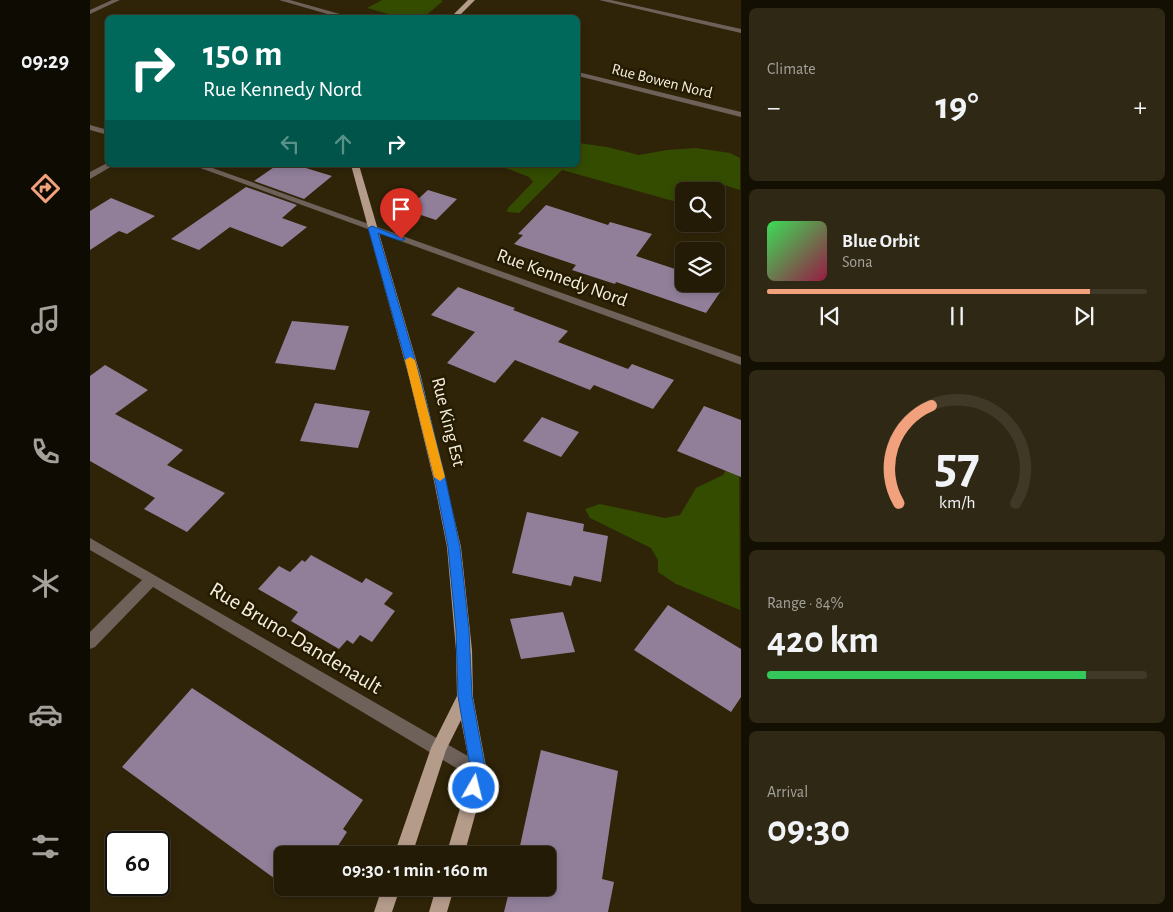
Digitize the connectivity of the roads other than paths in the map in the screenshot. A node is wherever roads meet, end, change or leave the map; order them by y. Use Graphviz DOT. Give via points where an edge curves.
graph roads {
  1 [pos="117,0"];
  2 [pos="282,0"];
  3 [pos="472,0"];
  4 [pos="602,0"];
  5 [pos="90,12"];
  6 [pos="340,15"];
  7 [pos="456,15"];
  8 [pos="740,31"];
  9 [pos="580,75"];
  10 [pos="740,115"];
  11 [pos="90,127"];
  12 [pos="105,132"];
  13 [pos="106,167"];
  14 [pos="202,167"];
  15 [pos="356,167"];
  16 [pos="90,176"];
  17 [pos="372,228"];
  18 [pos="740,361"];
  19 [pos="90,543"];
  20 [pos="152,579"];
  21 [pos="90,642"];
  22 [pos="465,696"];
  23 [pos="439,748"];
  24 [pos="479,772"];
  25 [pos="406,846"];
  26 [pos="458,846"];
  27 [pos="389,896"];
  28 [pos="443,896"];
  29 [pos="383,912"];
  30 [pos="438,912"];
  1 -- 5 [label="street"];
  2 -- 6 [label="street"];
  3 -- 7 [label="main road"];
  4 -- 8 [label="street"];
  9 -- 10 [label="street, Rue Bowen Nord"];
  11 -- 12 [label="street"];
  13 -- 16 [label="street"];
  14 -- 17 [label="street, Rue Kennedy Nord"];
  15 -- 17 [label="main road, Rue King Est"];
  17 -- 18 [label="street, Rue Kennedy Nord"];
  17 -- 22 [label="main road, Rue King Est" via="415,377 454,547"];
  19 -- 20 [label="street, Rue Bruno-Dandenault"];
  20 -- 21 [label="street"];
  20 -- 23 [label="street, Rue Bruno-Dandenault"];
  22 -- 23 [label="main road, Rue King Est"];
  22 -- 24 [label="main road, Rue King Est"];
  23 -- 24 [label="street, Rue Bruno-Dandenault"];
  23 -- 25 [label="main road, Rue King Est"];
  24 -- 26 [label="main road, Rue King Est"];
  27 -- 29 [label="main road"];
  28 -- 30 [label="main road"];
}
